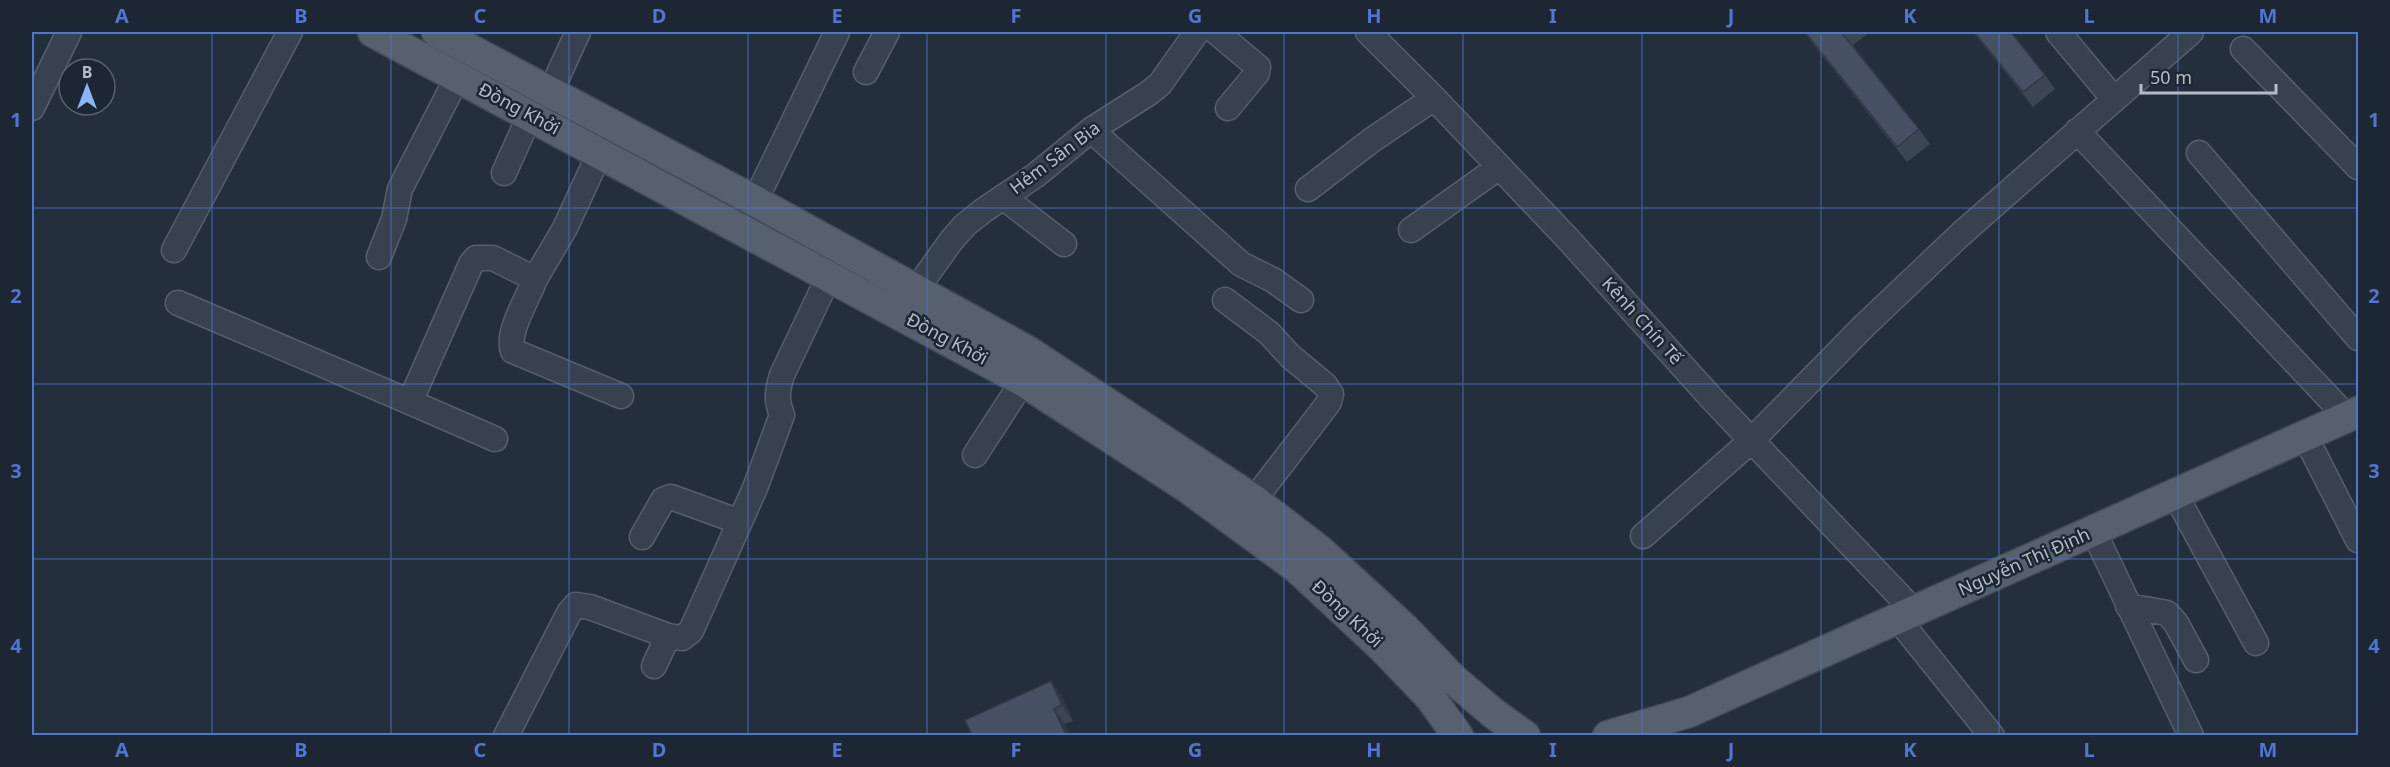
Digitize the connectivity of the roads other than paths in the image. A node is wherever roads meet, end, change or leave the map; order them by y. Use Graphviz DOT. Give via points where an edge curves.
graph roads {
  1 [pos="69,32"];
  2 [pos="290,32"];
  3 [pos="373,32"];
  4 [pos="436,32"];
  5 [pos="578,32"];
  6 [pos="837,32"];
  7 [pos="887,32"];
  8 [pos="1197,32"];
  9 [pos="1216,32"];
  10 [pos="1368,32"];
  11 [pos="2058,32"];
  12 [pos="2191,32"];
  13 [pos="2243,49"];
  14 [pos="866,72"];
  15 [pos="458,76"];
  16 [pos="1434,98"];
  17 [pos="541,99"];
  18 [pos="2114,99"];
  19 [pos="32,108"];
  20 [pos="1228,108"];
  21 [pos="1091,130"];
  22 [pos="2077,130"];
  23 [pos="600,152"];
  24 [pos="2199,153"];
  25 [pos="1499,167"];
  26 [pos="2358,167"];
  27 [pos="504,173"];
  28 [pos="1308,189"];
  29 [pos="1003,197"];
  30 [pos="755,201"];
  31 [pos="1411,230"];
  32 [pos="1064,244"];
  33 [pos="174,250"];
  34 [pos="379,256"];
  35 [pos="829,276"];
  36 [pos="535,279"];
  37 [pos="916,290"];
  38 [pos="1225,300"];
  39 [pos="1301,300"];
  40 [pos="178,303"];
  41 [pos="2358,338"];
  42 [pos="1022,369"];
  43 [pos="621,396"];
  44 [pos="410,402"];
  45 [pos="2353,415"];
  46 [pos="2305,436"];
  47 [pos="495,439"];
  48 [pos="1752,440"];
  49 [pos="975,455"];
  50 [pos="2175,494"];
  51 [pos="1254,500"];
  52 [pos="740,522"];
  53 [pos="2093,530"];
  54 [pos="1643,536"];
  55 [pos="642,537"];
  56 [pos="2358,540"];
  57 [pos="2128,606"];
  58 [pos="1906,615"];
  59 [pos="668,636"];
  60 [pos="1394,638"];
  61 [pos="2256,644"];
  62 [pos="2196,660"];
  63 [pos="654,666"];
  64 [pos="1689,712"];
  65 [pos="506,735"];
  66 [pos="1458,735"];
  67 [pos="1525,735"];
  68 [pos="1608,735"];
  69 [pos="1657,735"];
  70 [pos="1992,735"];
  71 [pos="2191,735"];
  1 -- 19 [label="street"];
  2 -- 33 [label="street"];
  3 -- 15 [label="main road, Đồng Khởi"];
  4 -- 17 [label="main road, Đồng Khởi"];
  5 -- 17 [label="street"];
  6 -- 30 [label="street"];
  7 -- 14 [label="street"];
  8 -- 21 [label="street, Hẻm Sân Bia" via="1160,84"];
  9 -- 20 [label="street" via="1258,67 1257,74"];
  10 -- 16 [label="street, Kênh Chín Tế"];
  11 -- 18 [label="street"];
  12 -- 18 [label="street"];
  13 -- 26 [label="street"];
  15 -- 17 [label="main road, Đồng Khởi"];
  15 -- 34 [label="street" via="400,189 394,219"];
  16 -- 25 [label="street, Kênh Chín Tế"];
  16 -- 28 [label="street"];
  17 -- 23 [label="main road, Đồng Khởi"];
  17 -- 27 [label="street"];
  17 -- 30 [label="main road, Đồng Khởi"];
  18 -- 22 [label="street"];
  21 -- 29 [label="street, Hẻm Sân Bia"];
  21 -- 39 [label="street" via="1241,264"];
  22 -- 45 [label="street"];
  22 -- 48 [label="street" via="1872,318"];
  23 -- 35 [label="main road, Đồng Khởi"];
  23 -- 36 [label="street" via="565,228"];
  24 -- 41 [label="street"];
  25 -- 31 [label="street"];
  25 -- 48 [label="street, Kênh Chín Tế"];
  29 -- 32 [label="street"];
  29 -- 37 [label="street, Hẻm Sân Bia" via="965,225"];
  30 -- 37 [label="main road, Đồng Khởi"];
  35 -- 42 [label="main road, Đồng Khởi"];
  35 -- 52 [label="street" via="782,375 777,392 782,415"];
  36 -- 43 [label="street" via="512,334 513,351"];
  36 -- 44 [label="street" via="493,258 476,258"];
  37 -- 42 [label="main road, Đồng Khởi"];
  38 -- 51 [label="street" via="1269,333 1326,385 1330,394 1329,402"];
  40 -- 44 [label="street"];
  42 -- 49 [label="street"];
  42 -- 51 [label="main road, Đồng Khởi"];
  42 -- 60 [label="main road, Đồng Khởi"];
  44 -- 47 [label="street"];
  45 -- 46 [label="main road, Nguyễn Thị Định"];
  46 -- 50 [label="main road, Nguyễn Thị Định"];
  46 -- 56 [label="street"];
  48 -- 54 [label="street"];
  48 -- 58 [label="street, Kênh Chín Tế"];
  50 -- 53 [label="main road, Nguyễn Thị Định"];
  50 -- 61 [label="street"];
  51 -- 60 [label="main road, Đồng Khởi" via="1319,550"];
  52 -- 55 [label="street" via="671,497 663,500"];
  52 -- 59 [label="street" via="691,631 682,638"];
  53 -- 57 [label="street"];
  53 -- 58 [label="main road, Nguyễn Thị Định"];
  57 -- 62 [label="street" via="2167,613"];
  57 -- 71 [label="street"];
  58 -- 64 [label="main road, Nguyễn Thị Định"];
  58 -- 70 [label="street, Kênh Chín Tế"];
  59 -- 63 [label="street"];
  59 -- 65 [label="street" via="576,605"];
  60 -- 66 [label="main road, Đồng Khởi"];
  60 -- 67 [label="main road, Đồng Khởi"];
  64 -- 68 [label="main road, Nguyễn Thị Định"];
  64 -- 69 [label="main road, Nguyễn Thị Định"];
}
